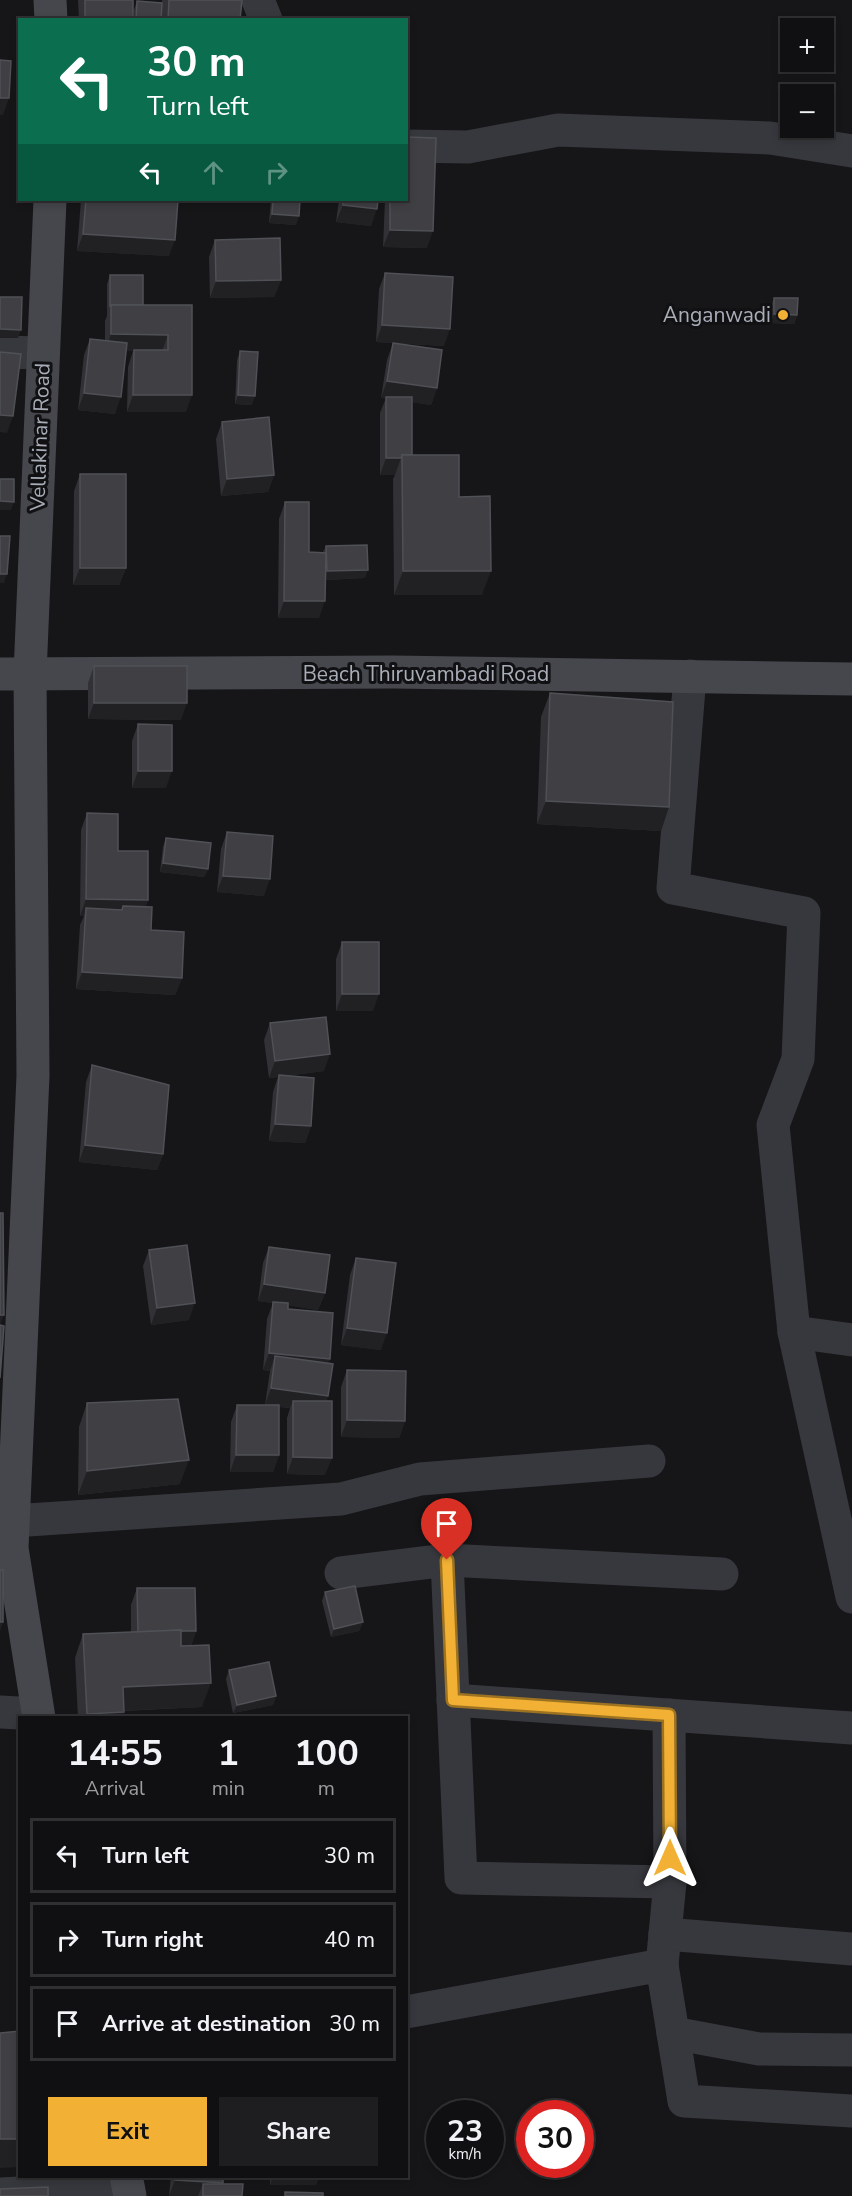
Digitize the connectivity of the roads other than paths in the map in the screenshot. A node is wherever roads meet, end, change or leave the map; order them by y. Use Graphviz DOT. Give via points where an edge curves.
graph roads {
  1 [pos="51,0"];
  2 [pos="258,0"];
  3 [pos="51,18"];
  4 [pos="265,18"];
  5 [pos="408,146"];
  6 [pos="852,151"];
  7 [pos="50,201"];
  8 [pos="0,352"];
  9 [pos="43,353"];
  10 [pos="15,674"];
  11 [pos="690,676"];
  12 [pos="852,679"];
  13 [pos="794,1332"];
  14 [pos="852,1340"];
  15 [pos="649,1461"];
  16 [pos="8,1539"];
  17 [pos="447,1560"];
  18 [pos="341,1572"];
  19 [pos="722,1574"];
  20 [pos="852,1598"];
  21 [pos="453,1700"];
  22 [pos="0,1712"];
  23 [pos="669,1715"];
  24 [pos="39,1716"];
  25 [pos="852,1728"];
  26 [pos="670,1882"];
  27 [pos="663,1949"];
  28 [pos="852,1949"];
  29 [pos="408,2012"];
  30 [pos="673,2033"];
  31 [pos="852,2050"];
  32 [pos="852,2111"];
  33 [pos="128,2187"];
  34 [pos="0,2194"];
  1 -- 3 [label="main road"];
  2 -- 4 [label="street"];
  5 -- 6 [label="street" via="468,147 558,130 770,138"];
  7 -- 9 [label="main road, Vellakinar Road"];
  8 -- 9 [label="street"];
  9 -- 10 [label="main road, Vellakinar Road"];
  10 -- 11 [label="main road, Beach Thiruvambadi Road" via="393,672"];
  10 -- 16 [label="main road, Vellakinar Road" via="33,1076"];
  11 -- 12 [label="main road, Beach Thiruvambadi Road"];
  11 -- 13 [label="street" via="673,888 804,913 798,1059 773,1125"];
  13 -- 14 [label="street"];
  13 -- 20 [label="street"];
  15 -- 16 [label="street" via="420,1479 341,1499"];
  16 -- 24 [label="main road, Vellakinar Road"];
  17 -- 18 [label="street"];
  17 -- 19 [label="street"];
  17 -- 21 [label="street"];
  21 -- 23 [label="street"];
  21 -- 26 [label="street" via="461,1878"];
  22 -- 24 [label="street"];
  23 -- 25 [label="street"];
  23 -- 26 [label="street"];
  26 -- 27 [label="street"];
  27 -- 28 [label="street"];
  27 -- 29 [label="street"];
  27 -- 30 [label="street"];
  30 -- 31 [label="street" via="759,2049"];
  30 -- 32 [label="street" via="684,2101"];
  33 -- 34 [label="street"];
}
